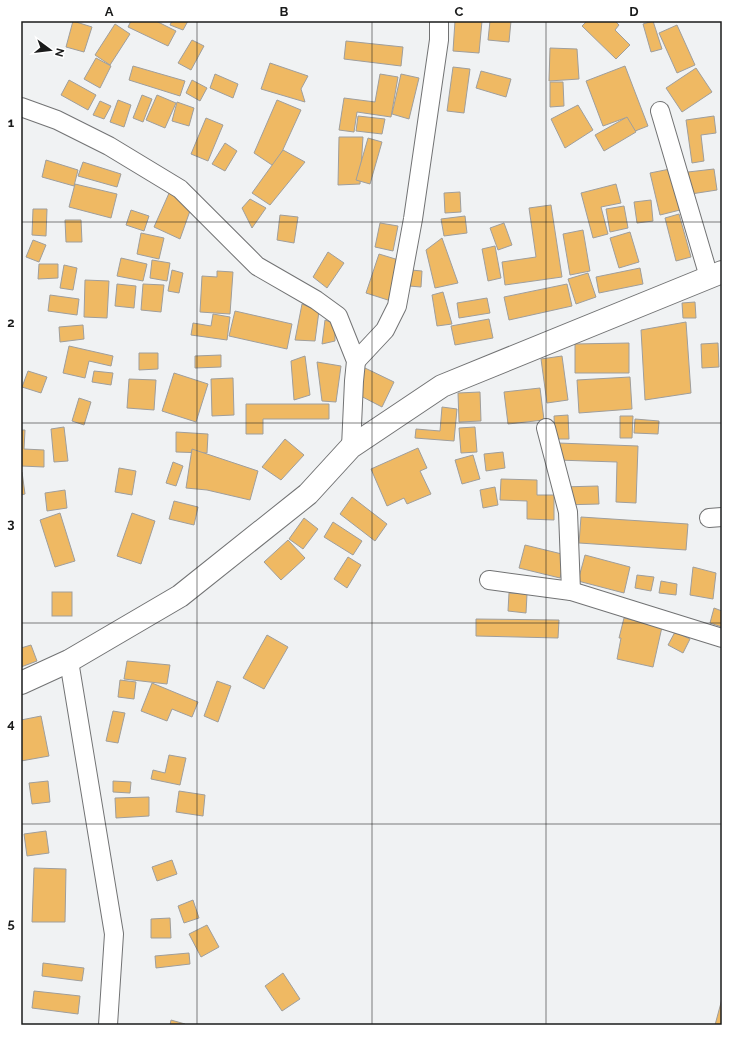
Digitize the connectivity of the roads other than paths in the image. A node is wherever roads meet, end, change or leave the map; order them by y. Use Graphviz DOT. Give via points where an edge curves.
graph roads {
  1 [pos="439,21"];
  2 [pos="21,107"];
  3 [pos="660,111"];
  4 [pos="715,275"];
  5 [pos="356,361"];
  6 [pos="546,428"];
  7 [pos="351,447"];
  8 [pos="489,580"];
  9 [pos="571,591"];
  10 [pos="722,638"];
  11 [pos="69,661"];
  12 [pos="21,683"];
  13 [pos="108,1025"];
  1 -- 5 [label="street" via="439,40 413,219 397,306 385,330"];
  2 -- 5 [label="street" via="56,120 109,146 180,189 257,266 316,300 338,316"];
  3 -- 4 [label="street"];
  4 -- 7 [label="main road" via="442,386"];
  5 -- 7 [label="street"];
  6 -- 9 [label="street" via="568,512"];
  7 -- 11 [label="main road" via="308,494 180,596"];
  8 -- 9 [label="street"];
  9 -- 10 [label="street"];
  11 -- 12 [label="main road"];
  11 -- 13 [label="street" via="114,934"];
}
